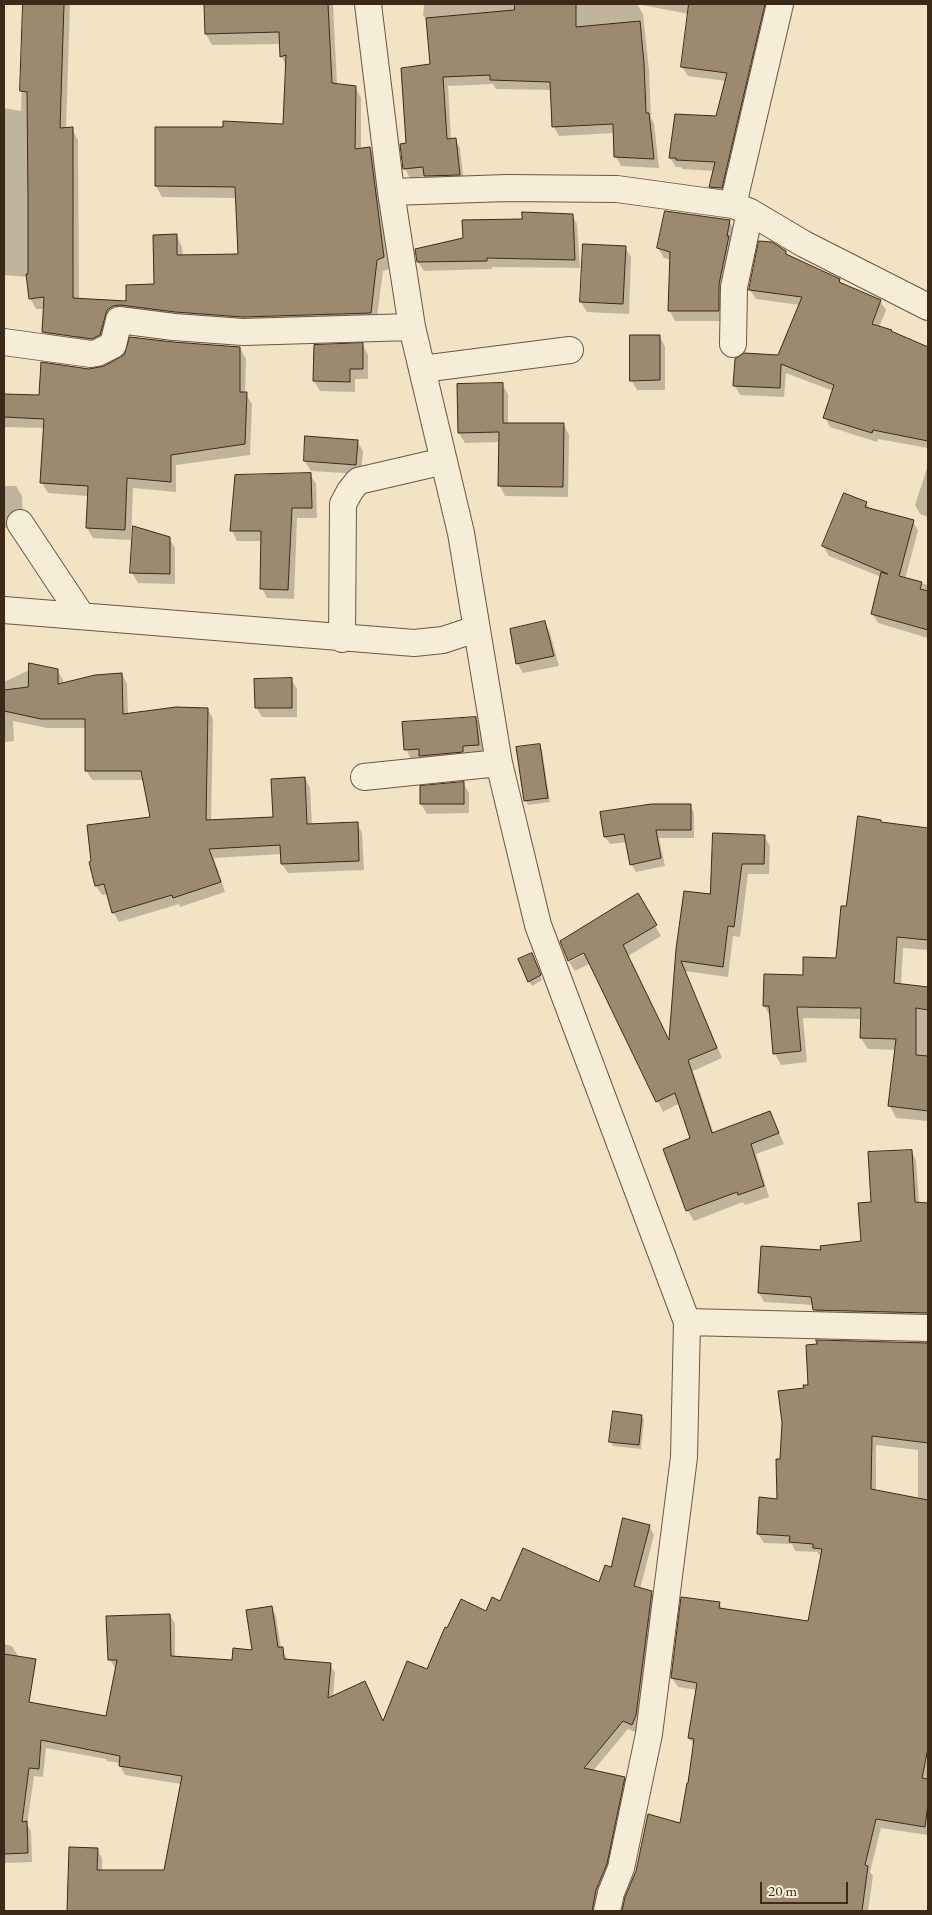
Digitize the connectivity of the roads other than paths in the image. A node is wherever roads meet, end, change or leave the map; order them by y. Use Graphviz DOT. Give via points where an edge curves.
graph roads {
  1 [pos="368,4"];
  2 [pos="780,4"];
  3 [pos="391,192"];
  4 [pos="742,209"];
  5 [pos="928,307"];
  6 [pos="412,327"];
  7 [pos="4,342"];
  8 [pos="733,344"];
  9 [pos="570,350"];
  10 [pos="422,369"];
  11 [pos="444,461"];
  12 [pos="20,523"];
  13 [pos="4,610"];
  14 [pos="81,615"];
  15 [pos="476,629"];
  16 [pos="342,639"];
  17 [pos="498,763"];
  18 [pos="364,777"];
  19 [pos="687,1322"];
  20 [pos="928,1328"];
  21 [pos="607,1911"];
  1 -- 3 [label="street"];
  2 -- 4 [label="street"];
  3 -- 4 [label="street" via="617,189"];
  3 -- 6 [label="street"];
  4 -- 5 [label="street"];
  4 -- 8 [label="street" via="734,287"];
  6 -- 7 [label="street" via="243,332 119,320 113,345 98,354"];
  6 -- 10 [label="street"];
  9 -- 10 [label="street"];
  10 -- 11 [label="street"];
  11 -- 15 [label="street" via="461,533"];
  11 -- 16 [label="street" via="358,481 350,491 343,504"];
  12 -- 14 [label="street"];
  13 -- 14 [label="street"];
  14 -- 16 [label="street"];
  15 -- 16 [label="street" via="443,640 414,643"];
  15 -- 17 [label="street"];
  17 -- 18 [label="street"];
  17 -- 19 [label="street" via="538,925"];
  19 -- 20 [label="street"];
  19 -- 21 [label="street" via="684,1457 649,1734 621,1868"];
}
